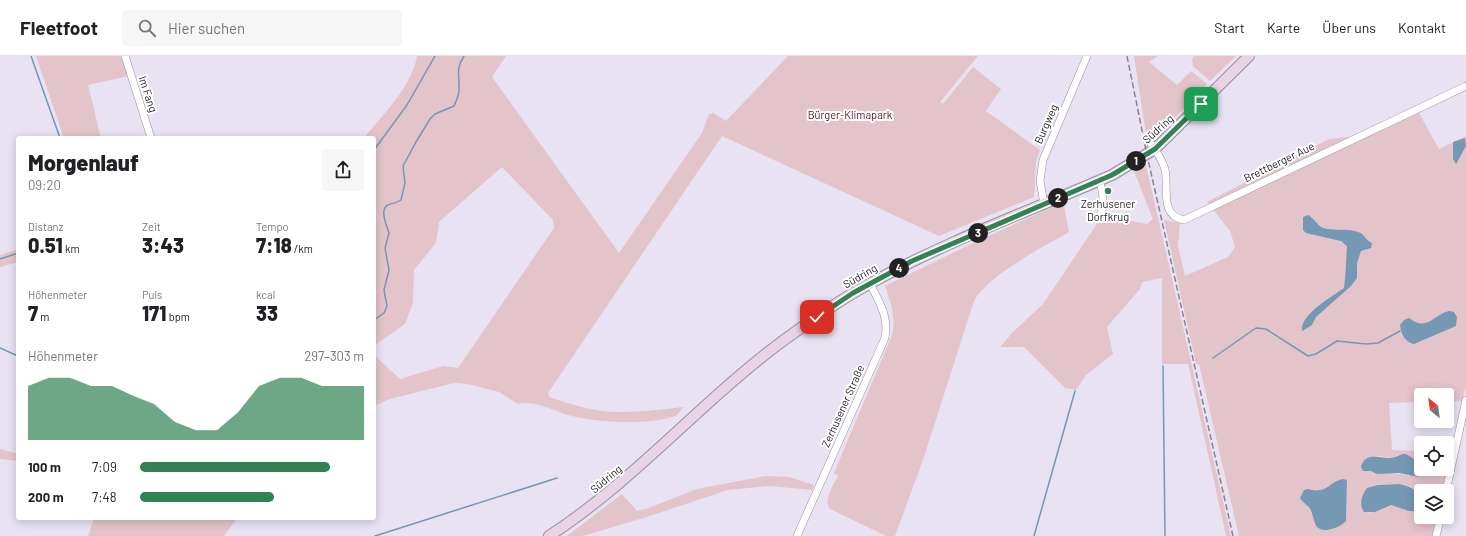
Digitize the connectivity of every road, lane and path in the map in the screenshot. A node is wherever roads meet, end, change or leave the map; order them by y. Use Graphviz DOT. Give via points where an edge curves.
graph roads {
  1 [pos="125,56"];
  2 [pos="1087,56"];
  3 [pos="1249,56"];
  4 [pos="1466,86"];
  5 [pos="150,136"];
  6 [pos="1153,147"];
  7 [pos="1099,180"];
  8 [pos="1044,204"];
  9 [pos="1098,218"];
  10 [pos="870,283"];
  11 [pos="1466,400"];
  12 [pos="1448,484"];
  13 [pos="1439,524"];
  14 [pos="549,536"];
  15 [pos="798,536"];
  16 [pos="1436,536"];
  1 -- 5 [label="street, Im Fang"];
  2 -- 8 [label="street, Burgweg" via="1043,160 1040,181"];
  3 -- 6 [label="main road, Südring"];
  4 -- 6 [label="street, Brettberger Aue" via="1184,220 1176,219 1169,212 1164,169"];
  6 -- 7 [label="main road, Südring" via="1133,163"];
  7 -- 8 [label="main road, Südring"];
  7 -- 9 [label="street" via="1103,197 1102,212"];
  8 -- 10 [label="main road, Südring" via="912,261"];
  10 -- 14 [label="main road, Südring" via="817,317 748,367 613,490"];
  10 -- 15 [label="street, Zerhusener Straße" via="885,313 885,338"];
  11 -- 12 [label="street"];
  13 -- 16 [label="street"];
}
